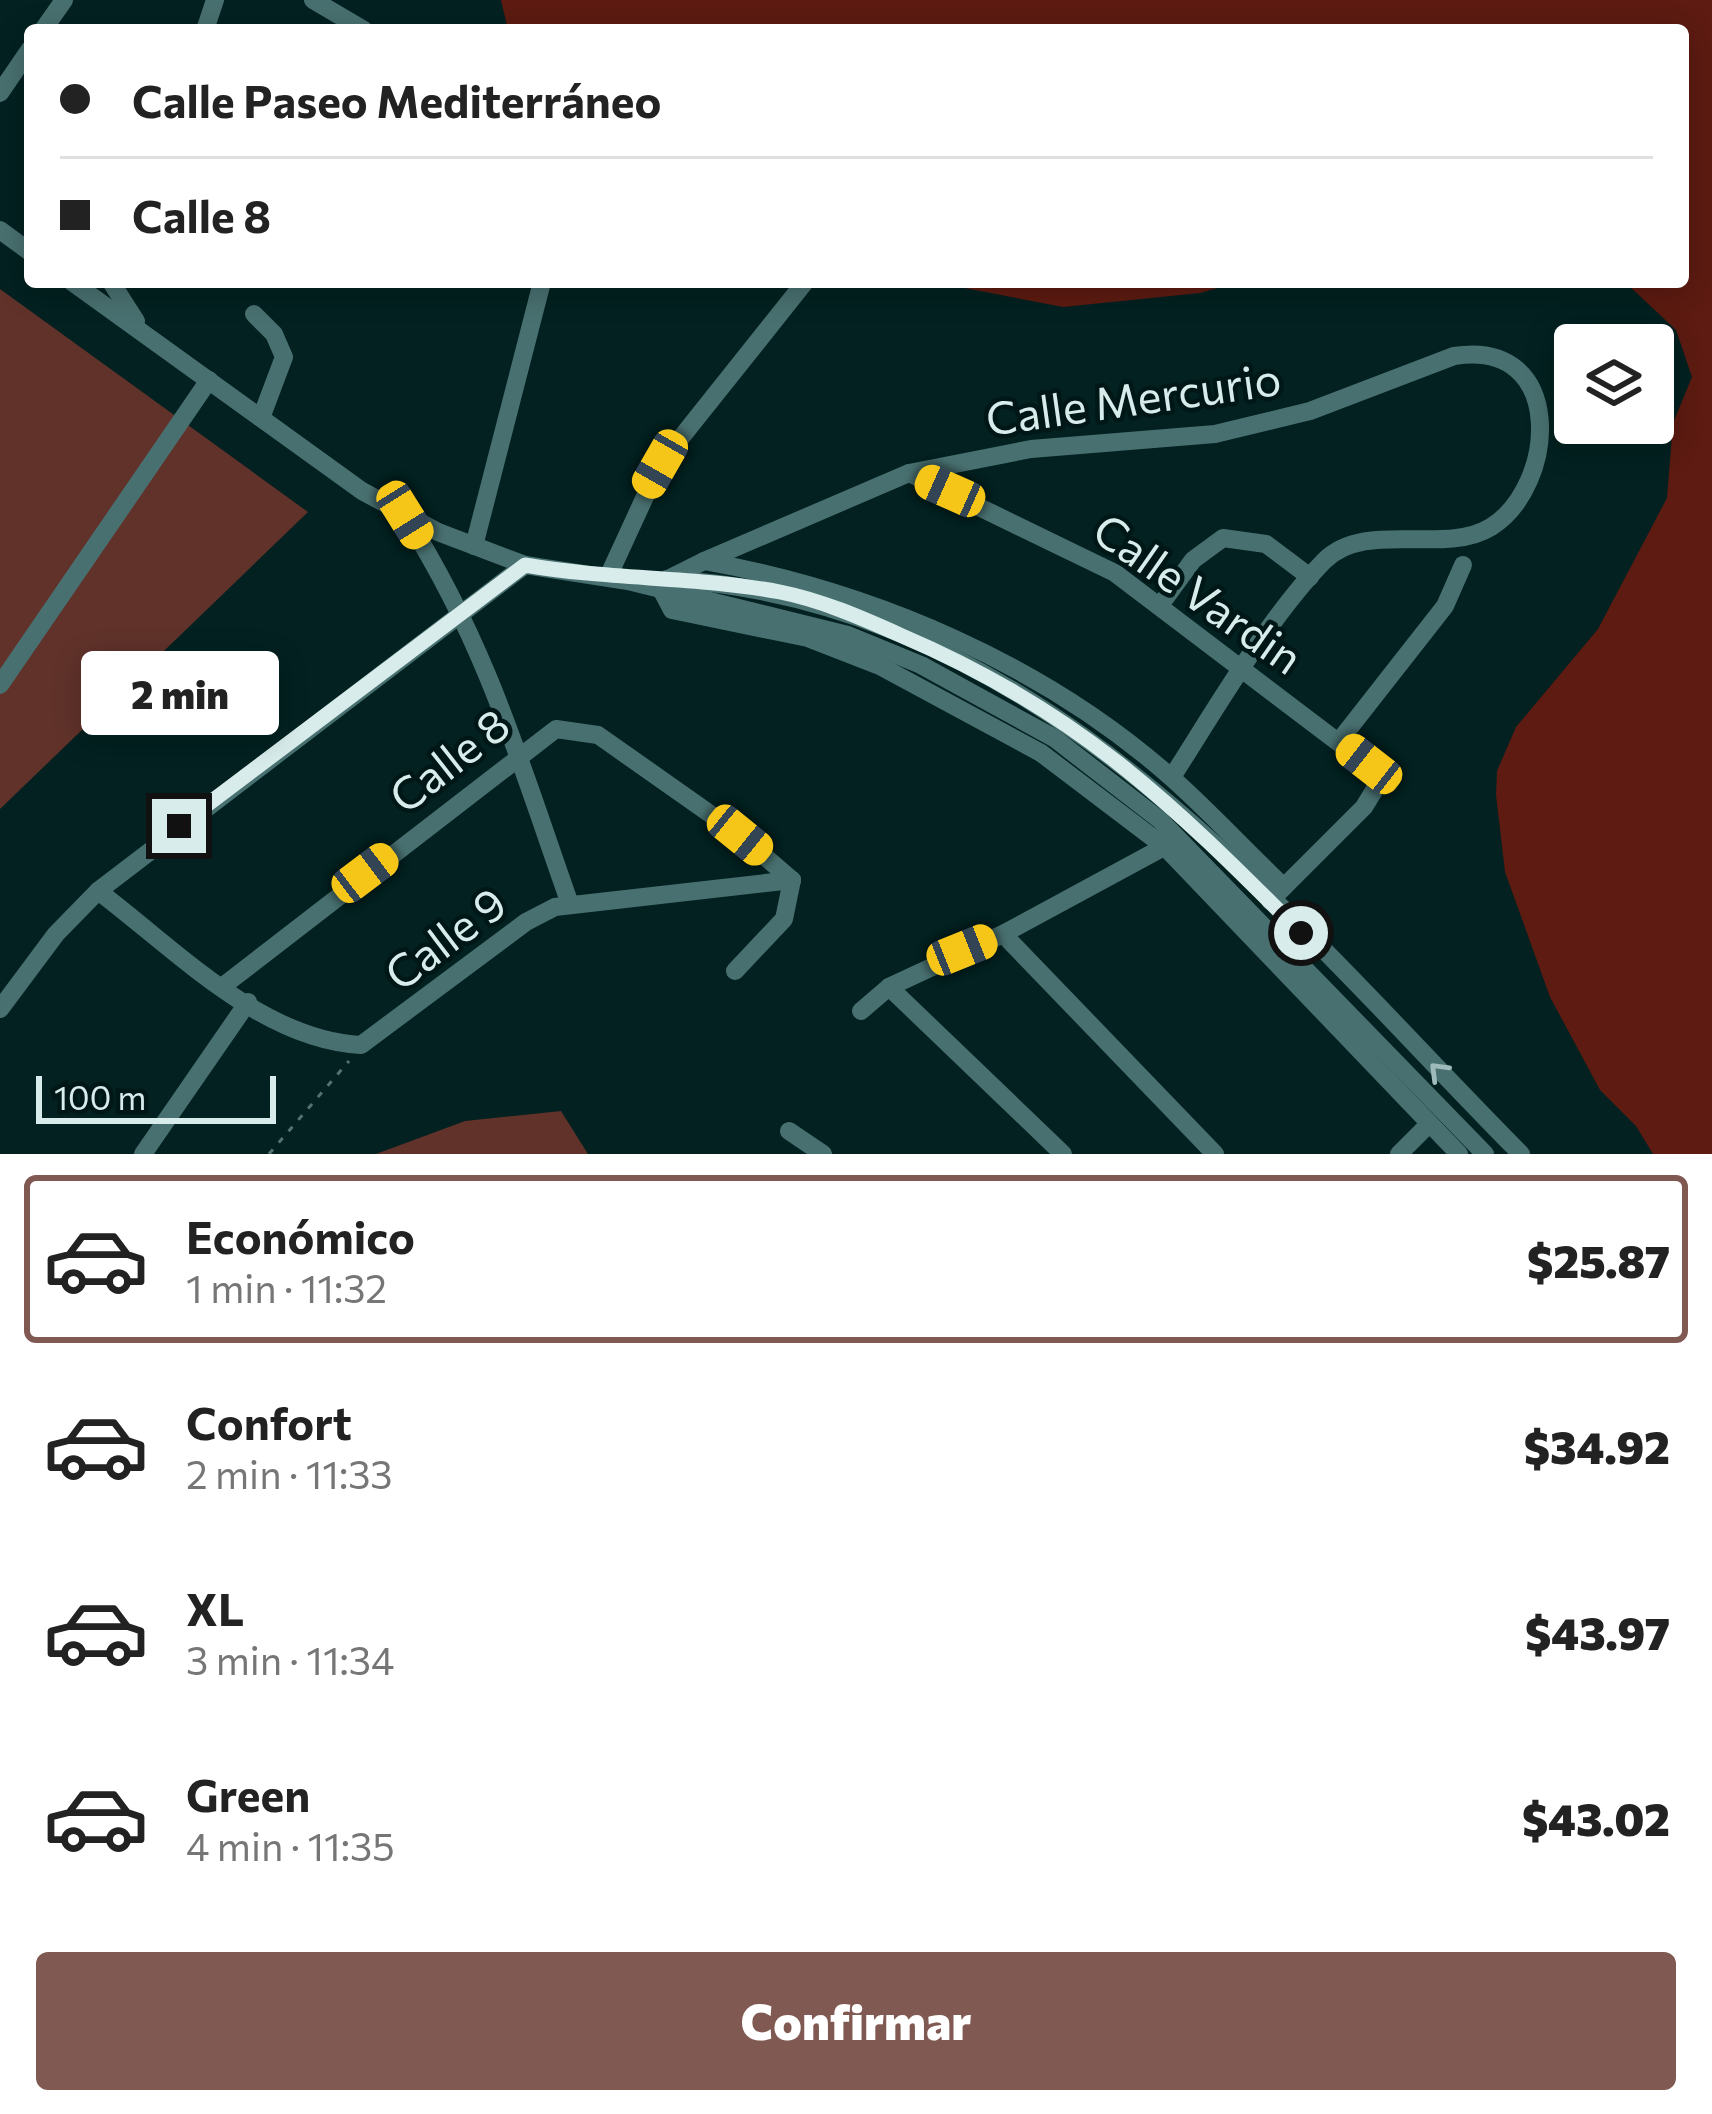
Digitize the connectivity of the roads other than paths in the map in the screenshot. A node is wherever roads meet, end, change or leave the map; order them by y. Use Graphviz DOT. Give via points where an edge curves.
graph roads {
  1 [pos="314,0"];
  2 [pos="333,21"];
  3 [pos="24,56"];
  4 [pos="4,80"];
  5 [pos="80,288"];
  6 [pos="116,288"];
  7 [pos="540,288"];
  8 [pos="800,288"];
  9 [pos="254,314"];
  10 [pos="145,335"];
  11 [pos="208,380"];
  12 [pos="261,418"];
  13 [pos="909,473"];
  14 [pos="405,515"];
  15 [pos="474,546"];
  16 [pos="704,561"];
  17 [pos="525,565"];
  18 [pos="1463,565"];
  19 [pos="1310,578"];
  20 [pos="618,579"];
  21 [pos="666,585"];
  22 [pos="1161,604"];
  23 [pos="464,612"];
  24 [pos="1242,667"];
  25 [pos="0,685"];
  26 [pos="1340,740"];
  27 [pos="519,752"];
  28 [pos="1172,777"];
  29 [pos="1198,827"];
  30 [pos="1172,843"];
  31 [pos="791,880"];
  32 [pos="98,891"];
  33 [pos="1277,894"];
  34 [pos="570,904"];
  35 [pos="1003,934"];
  36 [pos="735,971"];
  37 [pos="223,986"];
  38 [pos="889,987"];
  39 [pos="248,1002"];
  40 [pos="0,1010"];
  41 [pos="861,1011"];
  42 [pos="1429,1124"];
  43 [pos="789,1131"];
  44 [pos="143,1154"];
  45 [pos="823,1154"];
  46 [pos="1064,1154"];
  47 [pos="1215,1154"];
  48 [pos="1399,1154"];
  49 [pos="1459,1154"];
  50 [pos="1485,1154"];
  51 [pos="1521,1154"];
  1 -- 2 [label="street"];
  3 -- 4 [label="street"];
  5 -- 10 [label="street"];
  6 -- 10 [label="street"];
  7 -- 15 [label="street"];
  8 -- 20 [label="street" via="660,464"];
  9 -- 12 [label="street" via="284,357"];
  10 -- 11 [label="street"];
  11 -- 12 [label="street"];
  11 -- 25 [label="street"];
  12 -- 14 [label="street"];
  13 -- 16 [label="street, Calle Mercurio"];
  13 -- 19 [label="street, Calle Mercurio" via="1031,449 1214,434 1310,412 1454,356 1479,352 1511,363 1532,385 1540,434 1521,491 1500,520 1474,534 1344,547"];
  13 -- 22 [label="street, Calle Vardin" via="1075,550"];
  14 -- 15 [label="street"];
  14 -- 23 [label="street"];
  15 -- 17 [label="street"];
  16 -- 21 [label="street, Calle Mercurio"];
  16 -- 28 [label="street" via="836,592 957,641 1060,699"];
  17 -- 20 [label="street"];
  17 -- 23 [label="street"];
  18 -- 26 [label="street" via="1445,607"];
  19 -- 22 [label="street" via="1266,544 1223,538 1193,560"];
  19 -- 24 [label="street, Calle Mercurio"];
  20 -- 21 [label="street"];
  21 -- 29 [label="street" via="783,593 894,632 1060,717"];
  21 -- 30 [label="street" via="921,664 1054,738 1116,785"];
  21 -- 30 [label="street" via="672,610 808,638 943,695"];
  22 -- 24 [label="street, Calle Vardin"];
  23 -- 27 [label="street"];
  23 -- 32 [label="street"];
  24 -- 26 [label="street, Calle Vardin"];
  24 -- 28 [label="street, Calle Mercurio"];
  26 -- 33 [label="street, Calle Vardin" via="1378,780 1364,807"];
  27 -- 31 [label="street, Calle 8" via="556,728 598,735"];
  27 -- 34 [label="street"];
  27 -- 37 [label="street, Calle 8"];
  28 -- 33 [label="street"];
  29 -- 30 [label="street"];
  29 -- 33 [label="street"];
  30 -- 35 [label="street"];
  30 -- 42 [label="street"];
  30 -- 50 [label="street"];
  31 -- 34 [label="street, Calle 9"];
  31 -- 36 [label="street" via="784,919"];
  32 -- 37 [label="street"];
  32 -- 40 [label="street"];
  51 -- 33 [label="street, one-way"];
  34 -- 39 [label="street, Calle 9" via="526,922 361,1046 307,1034"];
  35 -- 38 [label="street"];
  35 -- 47 [label="street"];
  37 -- 39 [label="street"];
  38 -- 41 [label="street"];
  38 -- 46 [label="street"];
  39 -- 44 [label="street"];
  42 -- 48 [label="street"];
  42 -- 49 [label="street"];
  43 -- 45 [label="street"];
}
